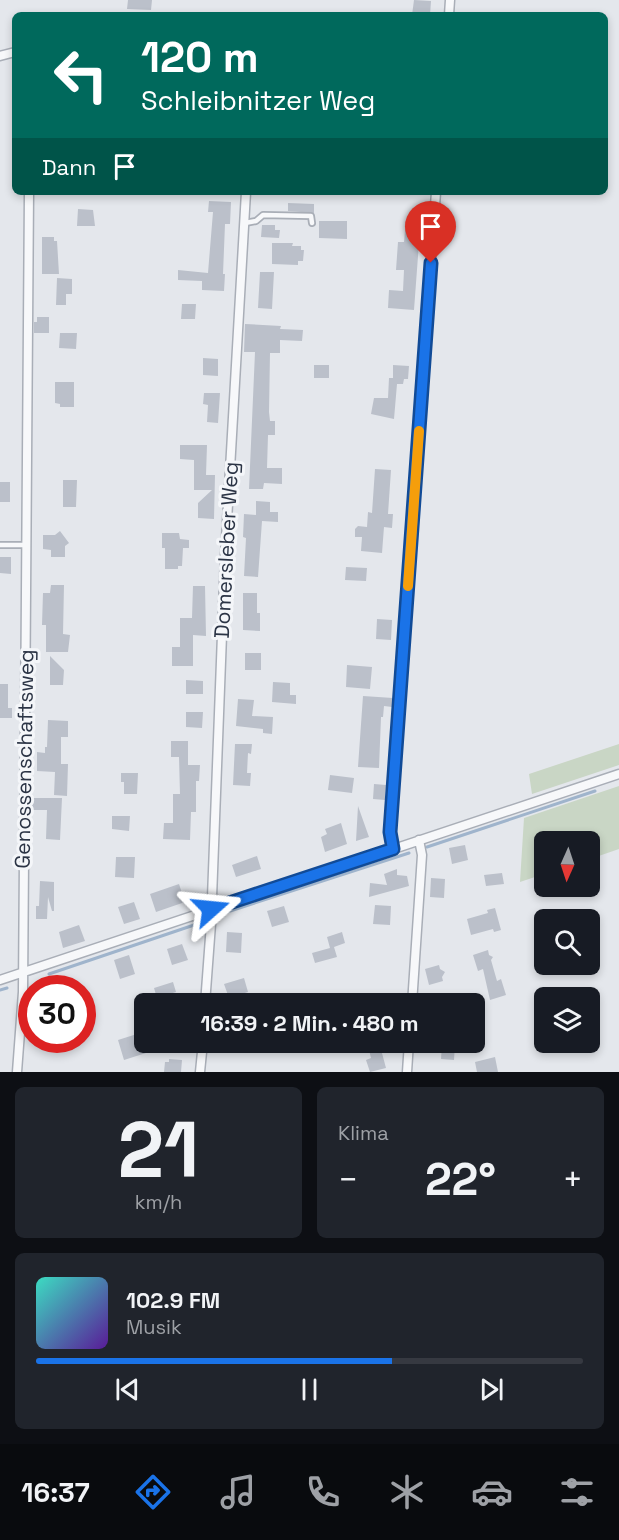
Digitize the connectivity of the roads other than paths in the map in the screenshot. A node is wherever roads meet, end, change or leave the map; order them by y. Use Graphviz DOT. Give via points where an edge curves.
graph roads {
  1 [pos="29,195"];
  2 [pos="246,195"];
  3 [pos="436,195"];
  4 [pos="244,223"];
  5 [pos="312,223"];
  6 [pos="0,545"];
  7 [pos="27,545"];
  8 [pos="619,774"];
  9 [pos="419,840"];
  10 [pos="393,849"];
  11 [pos="211,909"];
  12 [pos="22,972"];
  13 [pos="0,980"];
  14 [pos="206,993"];
  15 [pos="413,993"];
  16 [pos="201,1053"];
  17 [pos="408,1053"];
  18 [pos="17,1072"];
  19 [pos="200,1072"];
  20 [pos="406,1072"];
  1 -- 7 [label="street, Genossenschaftsweg"];
  2 -- 4 [label="street, Domersleber Weg"];
  3 -- 10 [label="street" via="390,832"];
  4 -- 5 [label="lane" via="263,215 311,216"];
  4 -- 11 [label="street, Domersleber Weg"];
  6 -- 7 [label="lane"];
  7 -- 12 [label="street, Genossenschaftsweg"];
  8 -- 9 [label="street"];
  9 -- 10 [label="street"];
  9 -- 15 [label="street" via="422,855"];
  10 -- 11 [label="street"];
  11 -- 12 [label="street"];
  11 -- 14 [label="street, Domersleber Weg"];
  12 -- 13 [label="street"];
  12 -- 18 [label="street, Genossenschaftsweg"];
  16 -- 19 [label="street"];
  17 -- 20 [label="street"];
}
